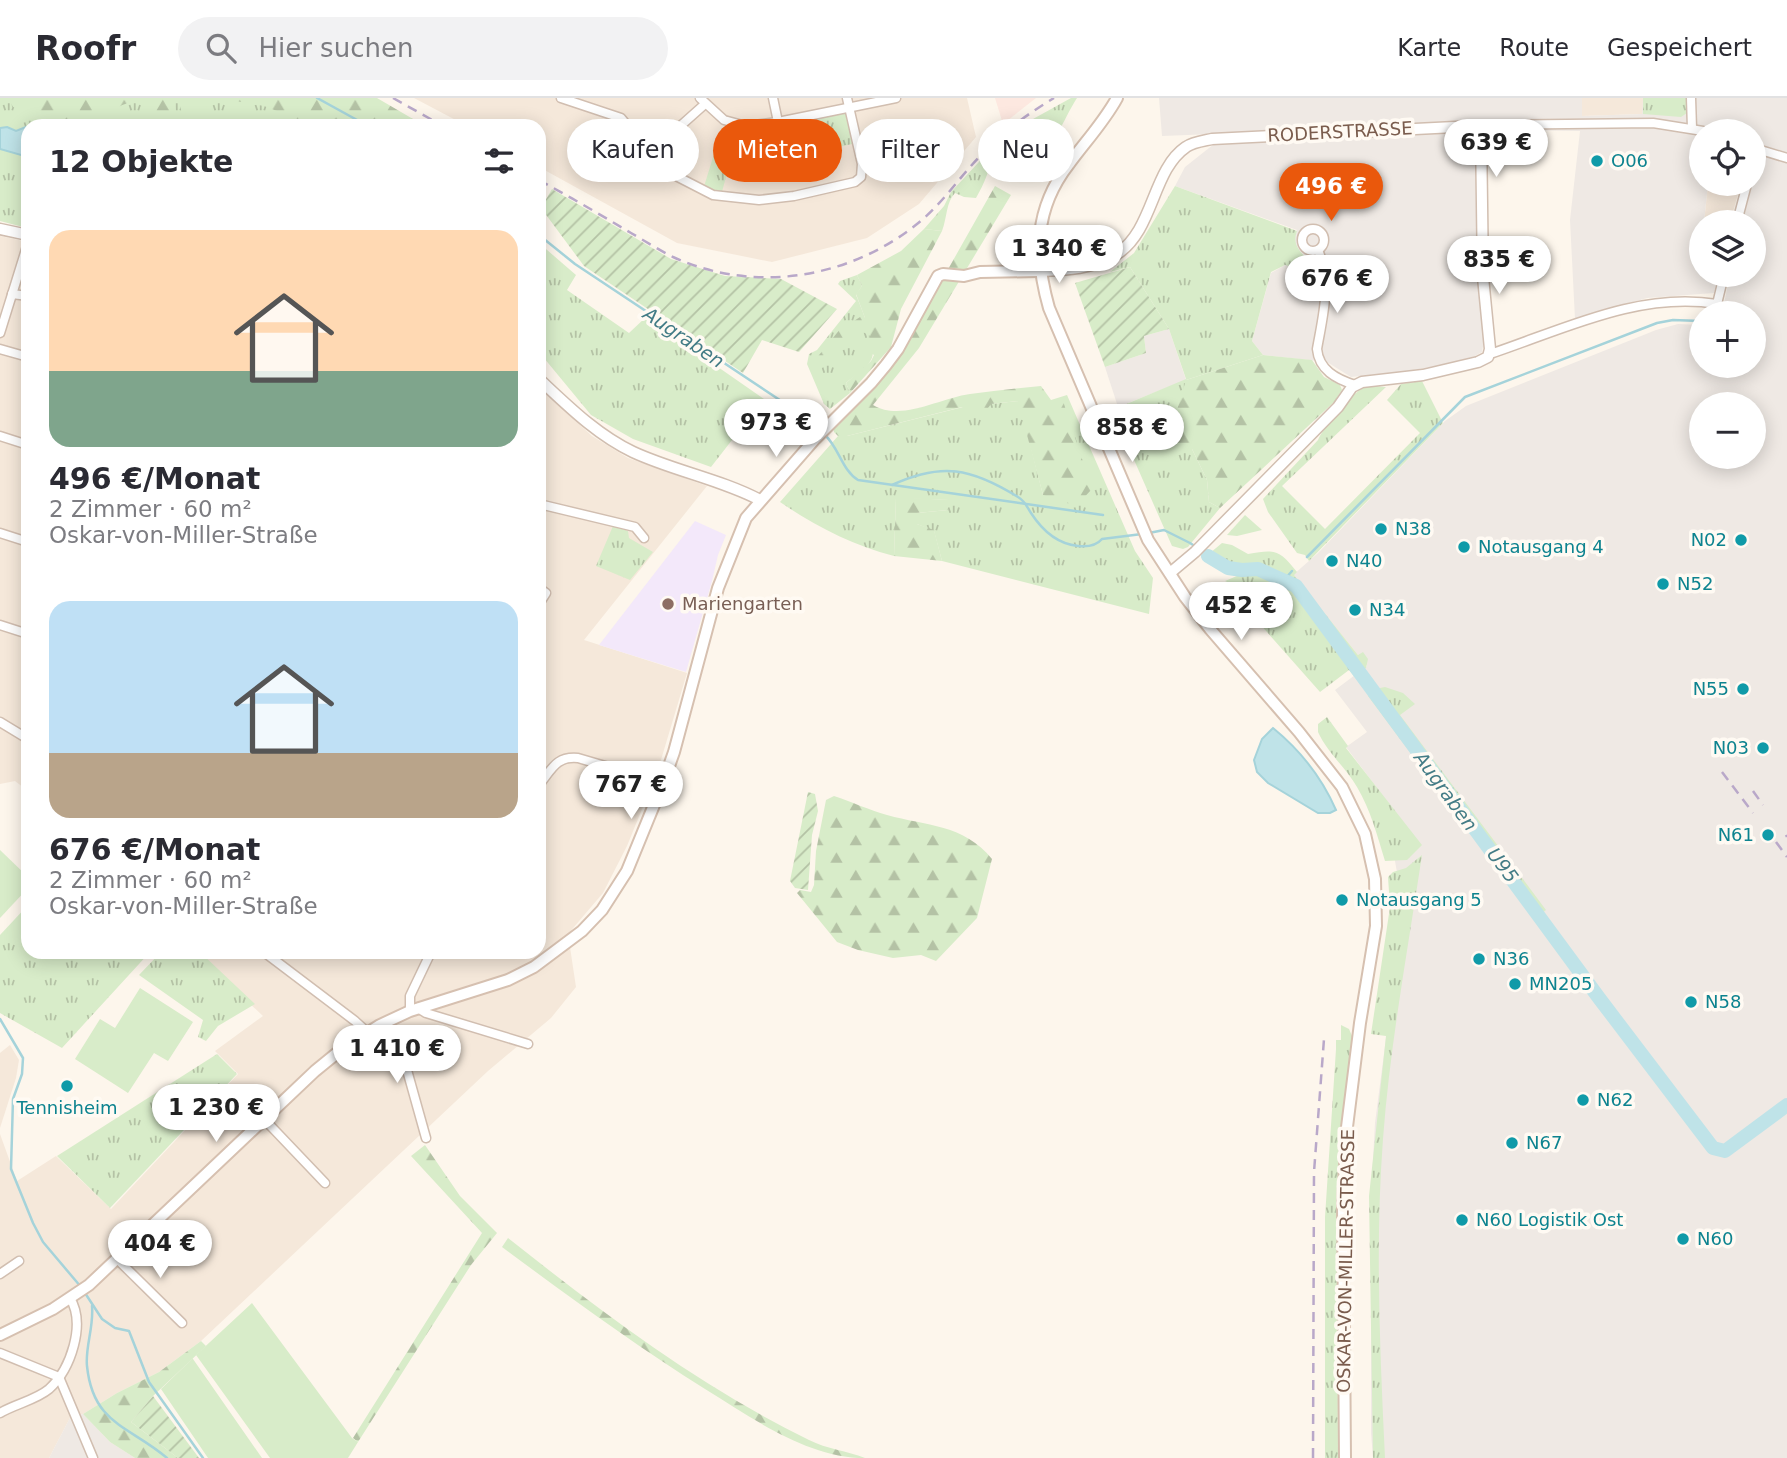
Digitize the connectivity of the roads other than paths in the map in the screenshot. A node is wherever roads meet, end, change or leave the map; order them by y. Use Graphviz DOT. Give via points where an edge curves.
graph roads {
  1 [pos="561,98"];
  2 [pos="773,98"];
  3 [pos="847,98"];
  4 [pos="896,98"];
  5 [pos="1117,98"];
  6 [pos="1691,98"];
  7 [pos="702,101"];
  8 [pos="849,108"];
  9 [pos="622,119"];
  10 [pos="684,119"];
  11 [pos="723,119"];
  12 [pos="777,119"];
  13 [pos="793,119"];
  14 [pos="1692,119"];
  15 [pos="1479,127"];
  16 [pos="1689,128"];
  17 [pos="1766,151"];
  18 [pos="1787,158"];
  19 [pos="688,182"];
  20 [pos="0,229"];
  21 [pos="21,234"];
  22 [pos="1318,250"];
  23 [pos="21,265"];
  24 [pos="1039,271"];
  25 [pos="1721,287"];
  26 [pos="12,294"];
  27 [pos="21,295"];
  28 [pos="0,333"];
  29 [pos="0,349"];
  30 [pos="1490,354"];
  31 [pos="21,355"];
  32 [pos="546,385"];
  33 [pos="1354,386"];
  34 [pos="0,436"];
  35 [pos="21,443"];
  36 [pos="760,500"];
  37 [pos="546,506"];
  38 [pos="0,533"];
  39 [pos="644,538"];
  40 [pos="21,540"];
  41 [pos="1170,573"];
  42 [pos="0,625"];
  43 [pos="21,632"];
  44 [pos="0,722"];
  45 [pos="21,735"];
  46 [pos="546,776"];
  47 [pos="663,783"];
  48 [pos="546,958"];
  49 [pos="273,959"];
  50 [pos="428,959"];
  51 [pos="544,959"];
  52 [pos="414,1009"];
  53 [pos="366,1033"];
  54 [pos="528,1044"];
  55 [pos="264,1119"];
  56 [pos="426,1138"];
  57 [pos="325,1183"];
  58 [pos="117,1259"];
  59 [pos="19,1261"];
  60 [pos="0,1274"];
  61 [pos="74,1296"];
  62 [pos="182,1323"];
  63 [pos="0,1335"];
  64 [pos="0,1353"];
  65 [pos="59,1377"];
  66 [pos="0,1413"];
  67 [pos="93,1458"];
  68 [pos="1345,1458"];
  1 -- 9 [label="street"];
  2 -- 12 [label="street"];
  3 -- 8 [label="street"];
  4 -- 8 [label="street"];
  5 -- 24 [label="main road, OSKAR-VON-MILLER-STRASSE" via="1066,167 1045,205"];
  6 -- 14 [label="street"];
  7 -- 10 [label="street"];
  7 -- 11 [label="street"];
  8 -- 13 [label="street"];
  8 -- 19 [label="street" via="862,164 861,177 855,182 751,200 713,195"];
  15 -- 16 [label="street, RODERSTRASSE" via="1653,123"];
  15 -- 24 [label="street, RODERSTRASSE" via="1196,142 1171,163 1127,245 1083,268"];
  15 -- 30 [label="street"];
  17 -- 18 [label="street"];
  20 -- 21 [label="street"];
  22 -- 33 [label="street" via="1327,286 1318,358 1333,375"];
  23 -- 26 [label="street"];
  24 -- 36 [label="main road" via="938,276 898,349 871,383"];
  24 -- 41 [label="main road, OSKAR-VON-MILLER-STRASSE" via="1049,308 1142,527"];
  25 -- 30 [label="street" via="1717,304 1664,301 1626,309"];
  26 -- 27 [label="street"];
  26 -- 28 [label="street"];
  29 -- 31 [label="street"];
  30 -- 33 [label="street" via="1437,372"];
  32 -- 36 [label="street" via="622,447"];
  33 -- 41 [label="street" via="1199,549"];
  34 -- 35 [label="street"];
  36 -- 47 [label="main road" via="746,518 728,558"];
  37 -- 39 [label="street" via="635,527"];
  38 -- 40 [label="street"];
  41 -- 68 [label="main road, OSKAR-VON-MILLER-STRASSE" via="1210,629 1342,787 1365,835 1375,879 1376,926 1347,1126 1343,1204"];
  42 -- 43 [label="street"];
  44 -- 45 [label="street"];
  46 -- 47 [label="street" via="566,757"];
  47 -- 48 [label="main road" via="622,880 582,931"];
  49 -- 53 [label="street"];
  50 -- 52 [label="street" via="410,996"];
  51 -- 52 [label="main road" via="508,980"];
  52 -- 53 [label="main road"];
  52 -- 54 [label="street"];
  53 -- 55 [label="main road" via="315,1071"];
  53 -- 56 [label="street" via="397,1054 407,1070"];
  55 -- 57 [label="street"];
  55 -- 58 [label="main road"];
  58 -- 61 [label="main road"];
  58 -- 62 [label="street"];
  59 -- 60 [label="street"];
  61 -- 63 [label="main road"];
  61 -- 65 [label="street" via="78,1328"];
  64 -- 65 [label="street"];
  65 -- 66 [label="street" via="38,1396"];
  65 -- 67 [label="street"];
}
